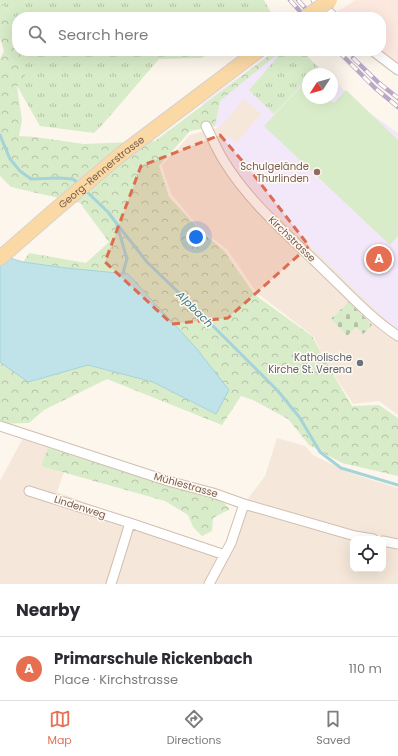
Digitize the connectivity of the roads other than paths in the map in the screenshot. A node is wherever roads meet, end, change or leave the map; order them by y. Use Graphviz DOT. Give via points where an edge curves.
graph roads {
  1 [pos="316,0"];
  2 [pos="330,0"];
  3 [pos="313,12"];
  4 [pos="329,12"];
  5 [pos="251,56"];
  6 [pos="380,56"];
  7 [pos="398,70"];
  8 [pos="206,126"];
  9 [pos="0,258"];
  10 [pos="398,336"];
  11 [pos="0,426"];
  12 [pos="29,491"];
  13 [pos="244,504"];
  14 [pos="130,523"];
  15 [pos="355,536"];
  16 [pos="386,542"];
  17 [pos="398,544"];
  18 [pos="225,555"];
  19 [pos="111,584"];
  20 [pos="209,584"];
  1 -- 4 [label="street"];
  2 -- 3 [label="main road, bridge"];
  5 -- 9 [label="main road, Georg-Rennerstrasse" via="120,155"];
  6 -- 7 [label="street"];
  8 -- 10 [label="street, Kirchstrasse" via="224,161 258,204 367,311"];
  11 -- 13 [label="street, Mühlestrasse"];
  12 -- 14 [label="street, Lindenweg"];
  13 -- 15 [label="street, Mühlestrasse"];
  13 -- 18 [label="street"];
  14 -- 18 [label="street, Lindenweg"];
  14 -- 19 [label="street"];
  16 -- 17 [label="street"];
  18 -- 20 [label="street"];
}
